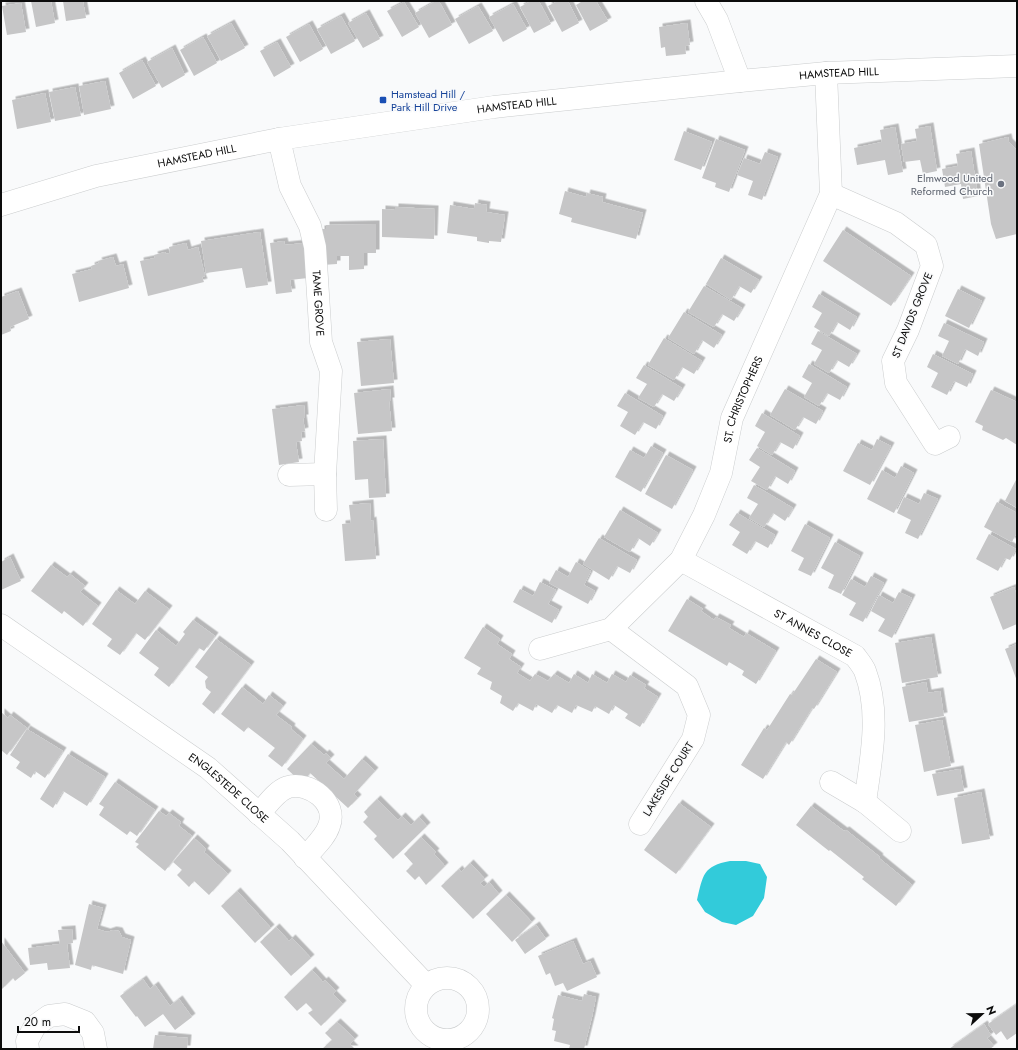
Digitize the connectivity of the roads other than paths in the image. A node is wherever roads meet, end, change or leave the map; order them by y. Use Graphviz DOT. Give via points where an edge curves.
graph roads {
  1 [pos="706,1"];
  2 [pos="1017,66"];
  3 [pos="826,73"];
  4 [pos="740,80"];
  5 [pos="279,139"];
  6 [pos="831,194"];
  7 [pos="1,205"];
  8 [pos="949,437"];
  9 [pos="324,474"];
  10 [pos="289,475"];
  11 [pos="326,510"];
  12 [pos="681,560"];
  13 [pos="1,625"];
  14 [pos="611,630"];
  15 [pos="540,649"];
  16 [pos="831,782"];
  17 [pos="866,802"];
  18 [pos="260,814"];
  19 [pos="640,824"];
  20 [pos="900,831"];
  21 [pos="305,858"];
  22 [pos="426,985"];
  23 [pos="28,1049"];
  24 [pos="96,1049"];
  1 -- 4 [label="street" via="717,20"];
  2 -- 3 [label="street, HAMSTEAD HILL"];
  3 -- 4 [label="street, HAMSTEAD HILL"];
  3 -- 6 [label="street, ST. CHRISTOPHERS"];
  4 -- 5 [label="street, HAMSTEAD HILL" via="494,107"];
  5 -- 7 [label="street, HAMSTEAD HILL" via="96,176"];
  5 -- 9 [label="street, TAME GROVE" via="290,186 310,226 315,247 321,342 331,371"];
  6 -- 8 [label="street, ST DAVIDS GROVE" via="896,223 926,245 932,266 908,330 893,361 896,383 935,444"];
  6 -- 12 [label="street, ST. CHRISTOPHERS" via="732,418 721,473"];
  9 -- 10 [label="street"];
  9 -- 11 [label="street, TAME GROVE"];
  12 -- 14 [label="street, ST. CHRISTOPHERS"];
  12 -- 17 [label="street, ST ANNES CLOSE" via="855,656 864,670 872,700 874,735"];
  13 -- 18 [label="street, ENGLESTEDE CLOSE" via="208,768"];
  14 -- 15 [label="street"];
  14 -- 19 [label="street, LAKESIDE COURT" via="687,686 699,715 693,739"];
  16 -- 17 [label="street"];
  17 -- 20 [label="street"];
  18 -- 21 [label="street, ENGLESTEDE CLOSE"];
  18 -- 21 [label="street" via="274,797 290,787 311,789 321,797 329,806 330,825"];
  21 -- 22 [label="street, ENGLESTEDE CLOSE"];
  23 -- 24 [label="street" via="27,1041 35,1026 48,1016 65,1014 85,1022 93,1033"];
}
